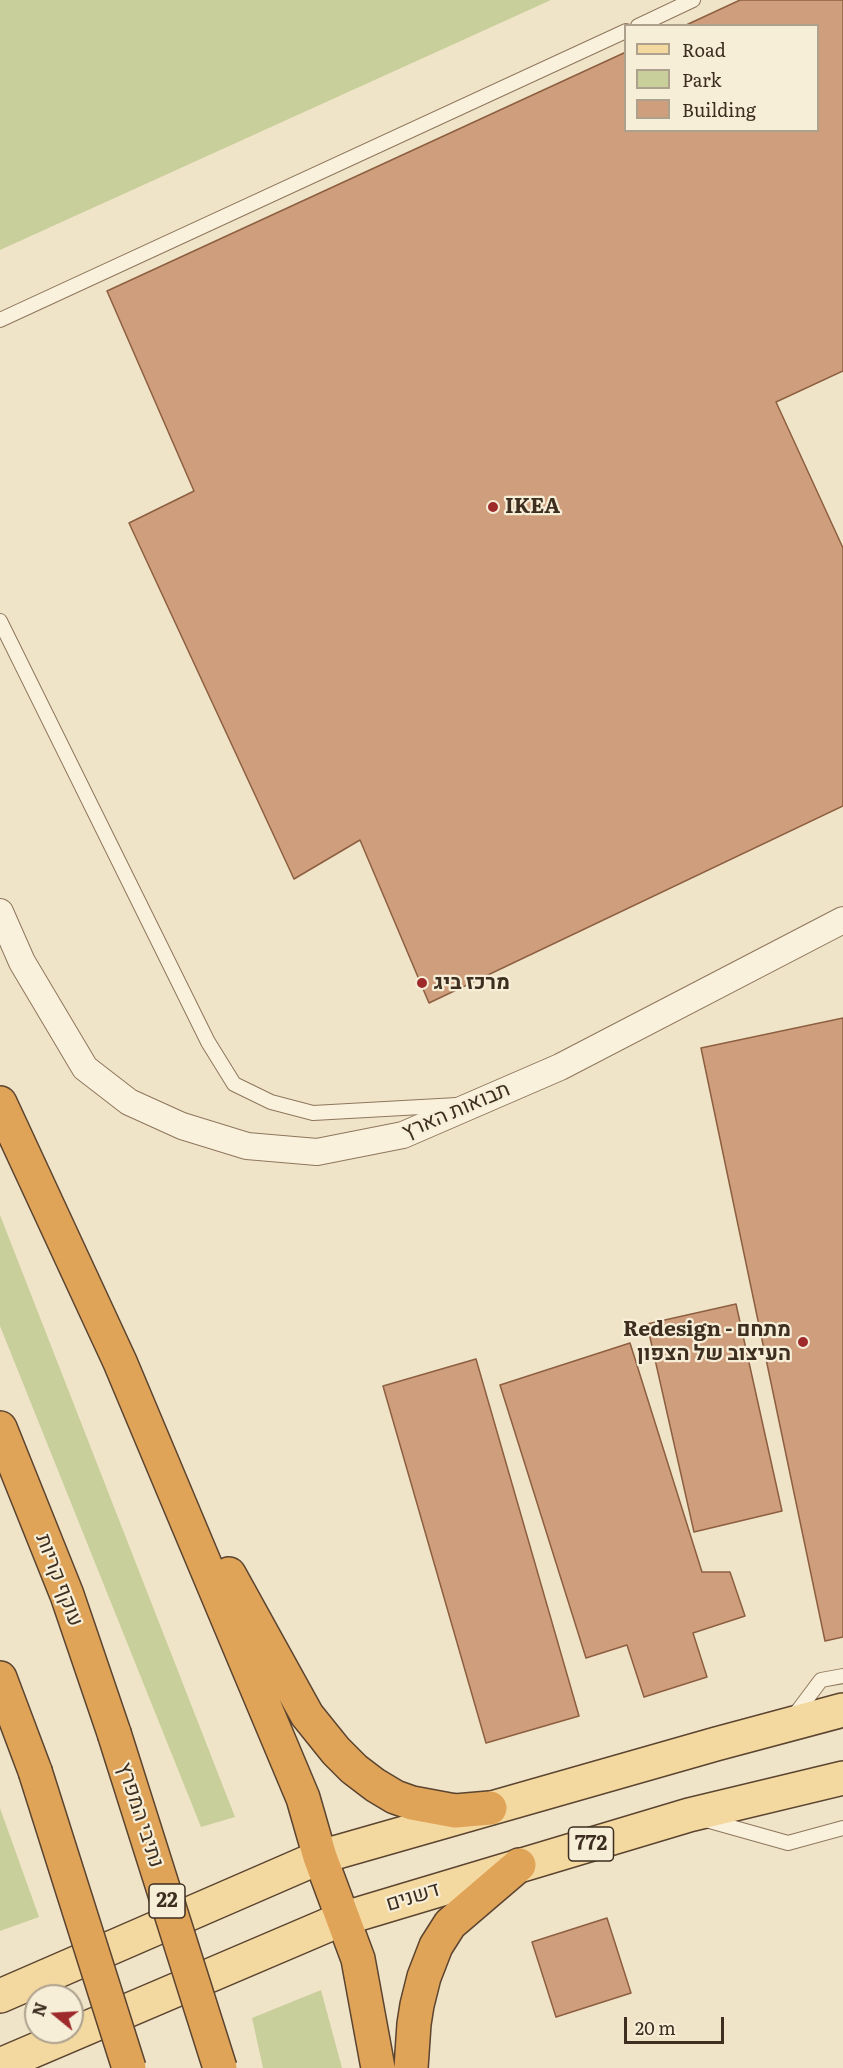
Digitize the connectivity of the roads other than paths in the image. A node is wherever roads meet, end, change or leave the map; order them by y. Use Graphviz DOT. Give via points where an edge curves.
graph roads {
  1 [pos="693,0"];
  2 [pos="642,24"];
  3 [pos="624,32"];
  4 [pos="0,320"];
  5 [pos="0,621"];
  6 [pos="0,912"];
  7 [pos="843,920"];
  8 [pos="0,1103"];
  9 [pos="474,1104"];
  10 [pos="145,1423"];
  11 [pos="0,1428"];
  12 [pos="843,1676"];
  13 [pos="0,1678"];
  14 [pos="843,1710"];
  15 [pos="788,1724"];
  16 [pos="114,1733"];
  17 [pos="843,1778"];
  18 [pos="490,1808"];
  19 [pos="689,1815"];
  20 [pos="843,1828"];
  21 [pos="321,1857"];
  22 [pos="519,1865"];
  23 [pos="342,1918"];
  24 [pos="0,1996"];
  25 [pos="0,2065"];
  26 [pos="129,2068"];
  27 [pos="220,2068"];
  28 [pos="378,2068"];
  29 [pos="411,2068"];
  1 -- 2 [label="lane"];
  3 -- 4 [label="lane"];
  5 -- 9 [label="lane" via="208,1042 234,1084 271,1102 313,1113"];
  6 -- 9 [label="street, תבואות הארץ" via="22,962 85,1068 129,1102 182,1126 247,1146 317,1152 403,1135"];
  7 -- 9 [label="street, תבואות הארץ" via="560,1067"];
  8 -- 10 [label="highway"];
  10 -- 18 [label="highway" via="307,1715 336,1751 354,1769 395,1797 455,1811"];
  10 -- 21 [label="highway" via="303,1798"];
  11 -- 16 [label="highway, עוקף קריות / 22" via="67,1595"];
  12 -- 15 [label="lane" via="821,1680"];
  13 -- 26 [label="highway, bridge" via="35,1771"];
  14 -- 15 [label="main road"];
  15 -- 18 [label="main road"];
  16 -- 27 [label="highway, נתיבי המפרץ / 22, bridge"];
  17 -- 19 [label="main road, דשנים / 772"];
  18 -- 21 [label="main road"];
  19 -- 20 [label="lane" via="788,1843"];
  19 -- 22 [label="main road, דשנים / 772"];
  21 -- 23 [label="highway"];
  21 -- 24 [label="main road"];
  22 -- 23 [label="main road, דשנים / 772"];
  22 -- 29 [label="highway" via="450,1924 436,1946 417,2005"];
  23 -- 25 [label="main road, דשנים / 772"];
  23 -- 28 [label="highway" via="358,1959"];
}
